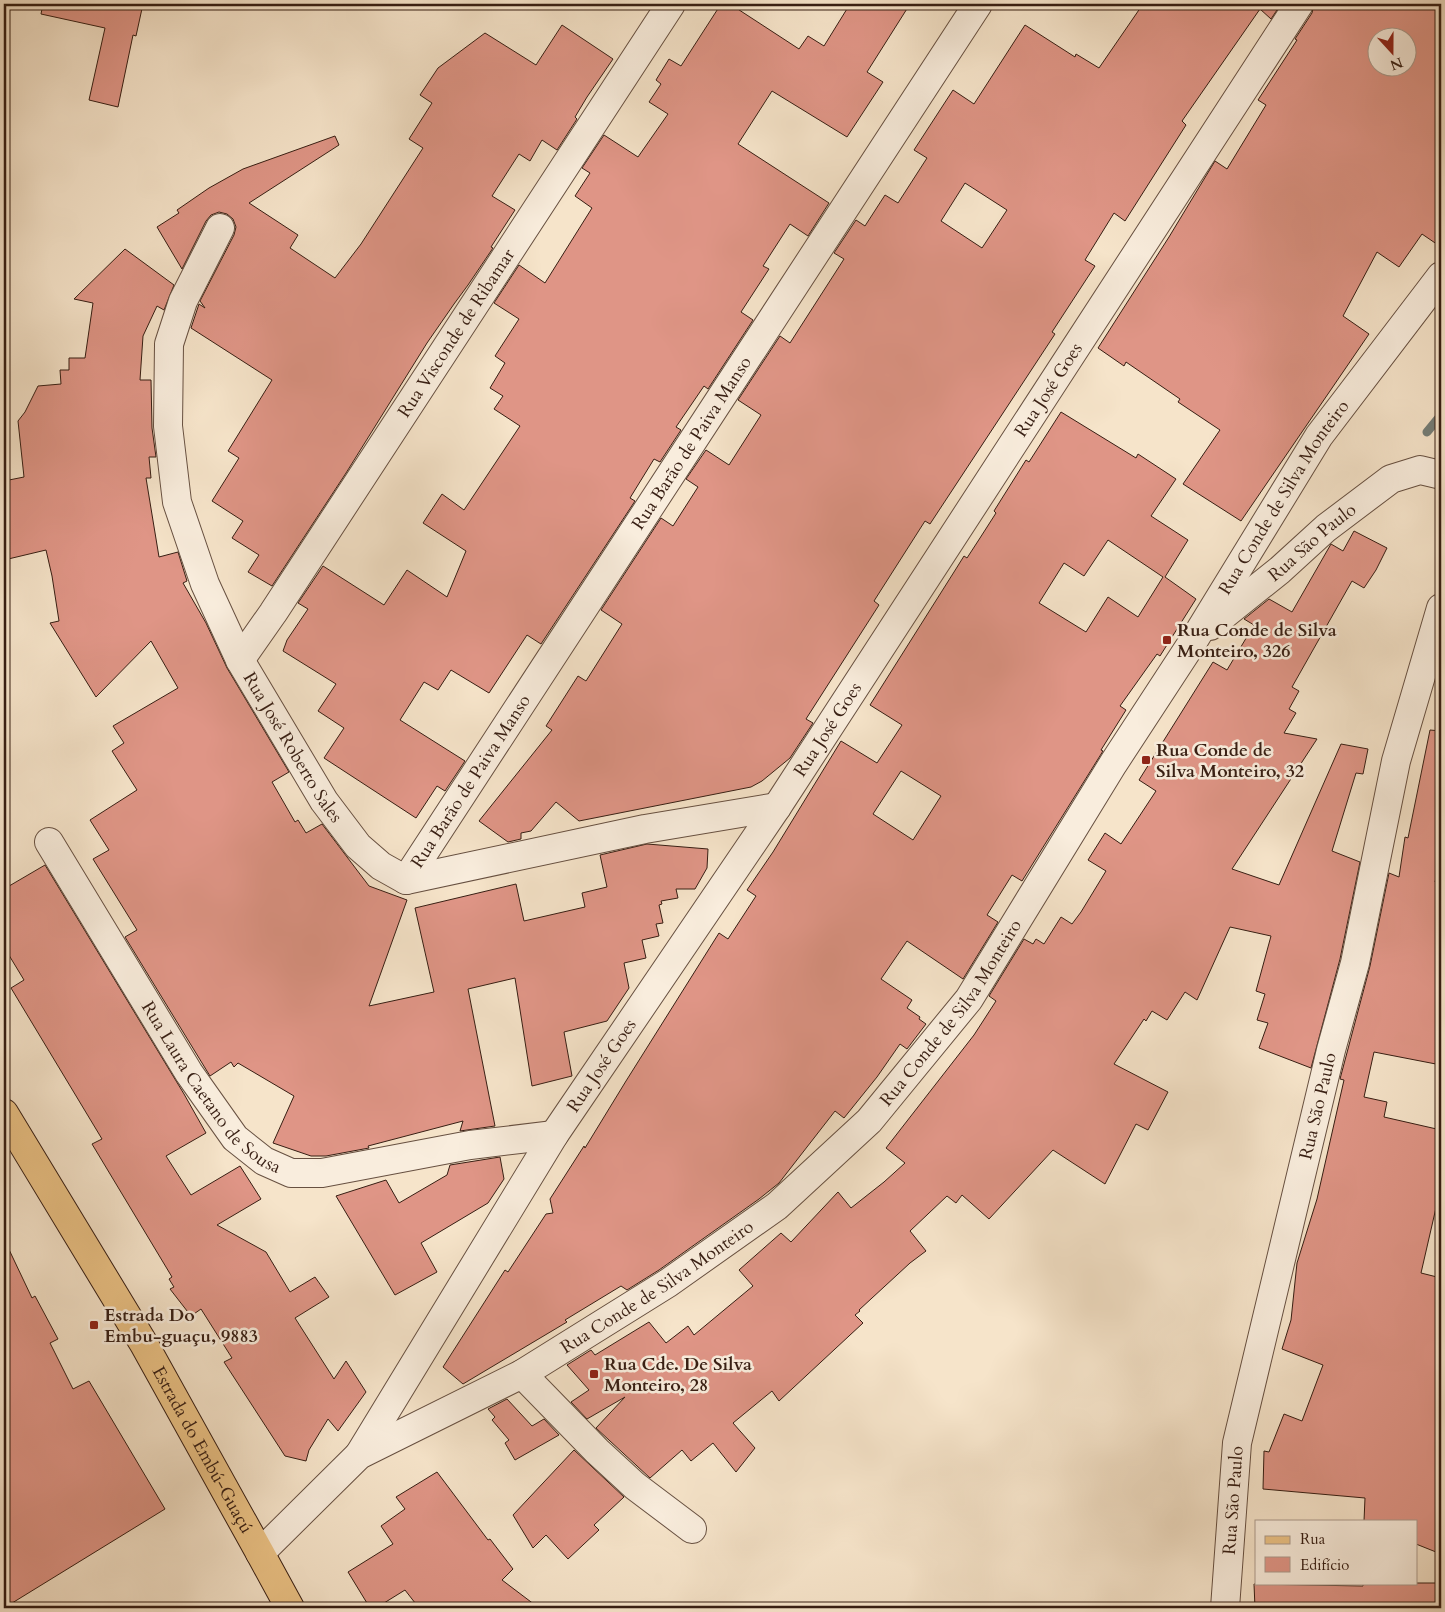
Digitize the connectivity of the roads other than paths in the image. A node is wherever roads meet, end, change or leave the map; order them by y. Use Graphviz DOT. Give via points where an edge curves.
graph roads {
  1 [pos="671,4"];
  2 [pos="978,4"];
  3 [pos="1299,4"];
  4 [pos="220,228"];
  5 [pos="1441,276"];
  6 [pos="1441,475"];
  7 [pos="1441,608"];
  8 [pos="1194,640"];
  9 [pos="240,660"];
  10 [pos="777,807"];
  11 [pos="49,842"];
  12 [pos="406,880"];
  13 [pos="4,1113"];
  14 [pos="554,1135"];
  15 [pos="522,1374"];
  16 [pos="358,1455"];
  17 [pos="692,1529"];
  18 [pos="260,1553"];
  19 [pos="290,1608"];
  20 [pos="1225,1608"];
  1 -- 9 [label="street, Rua Visconde de Ribamar"];
  2 -- 12 [label="street, Rua Barão de Paiva Manso"];
  3 -- 10 [label="street, Rua José Goes"];
  4 -- 9 [label="street, Rua José Roberto Sales" via="183,301 169,344 168,426 177,502 205,584"];
  5 -- 8 [label="street, Rua Conde de Silva Monteiro" via="1318,436"];
  6 -- 8 [label="street, Rua São Paulo" via="1420,470 1391,479 1326,528"];
  7 -- 20 [label="street, Rua São Paulo" via="1396,760 1355,963 1331,1050 1237,1443"];
  8 -- 15 [label="street, Rua Conde de Silva Monteiro" via="1113,764 969,999 869,1121 777,1206 668,1282"];
  9 -- 12 [label="street, Rua José Roberto Sales" via="324,801 358,846 381,866"];
  10 -- 12 [label="street" via="645,829"];
  10 -- 14 [label="street, Rua José Goes"];
  11 -- 14 [label="street, Rua Laura Caetano de Sousa" via="188,1073 235,1138 264,1161 291,1173 322,1174 470,1145"];
  13 -- 18 [label="main road, Estrada do Embú-Guaçú" via="144,1344"];
  14 -- 16 [label="street, Rua José Goes"];
  15 -- 16 [label="street, Rua Conde de Silva Monteiro"];
  15 -- 17 [label="street" via="597,1452"];
  16 -- 18 [label="street, Rua Conde de Silva Monteiro"];
  18 -- 19 [label="main road, Estrada do Embú-Guaçú"];
}
